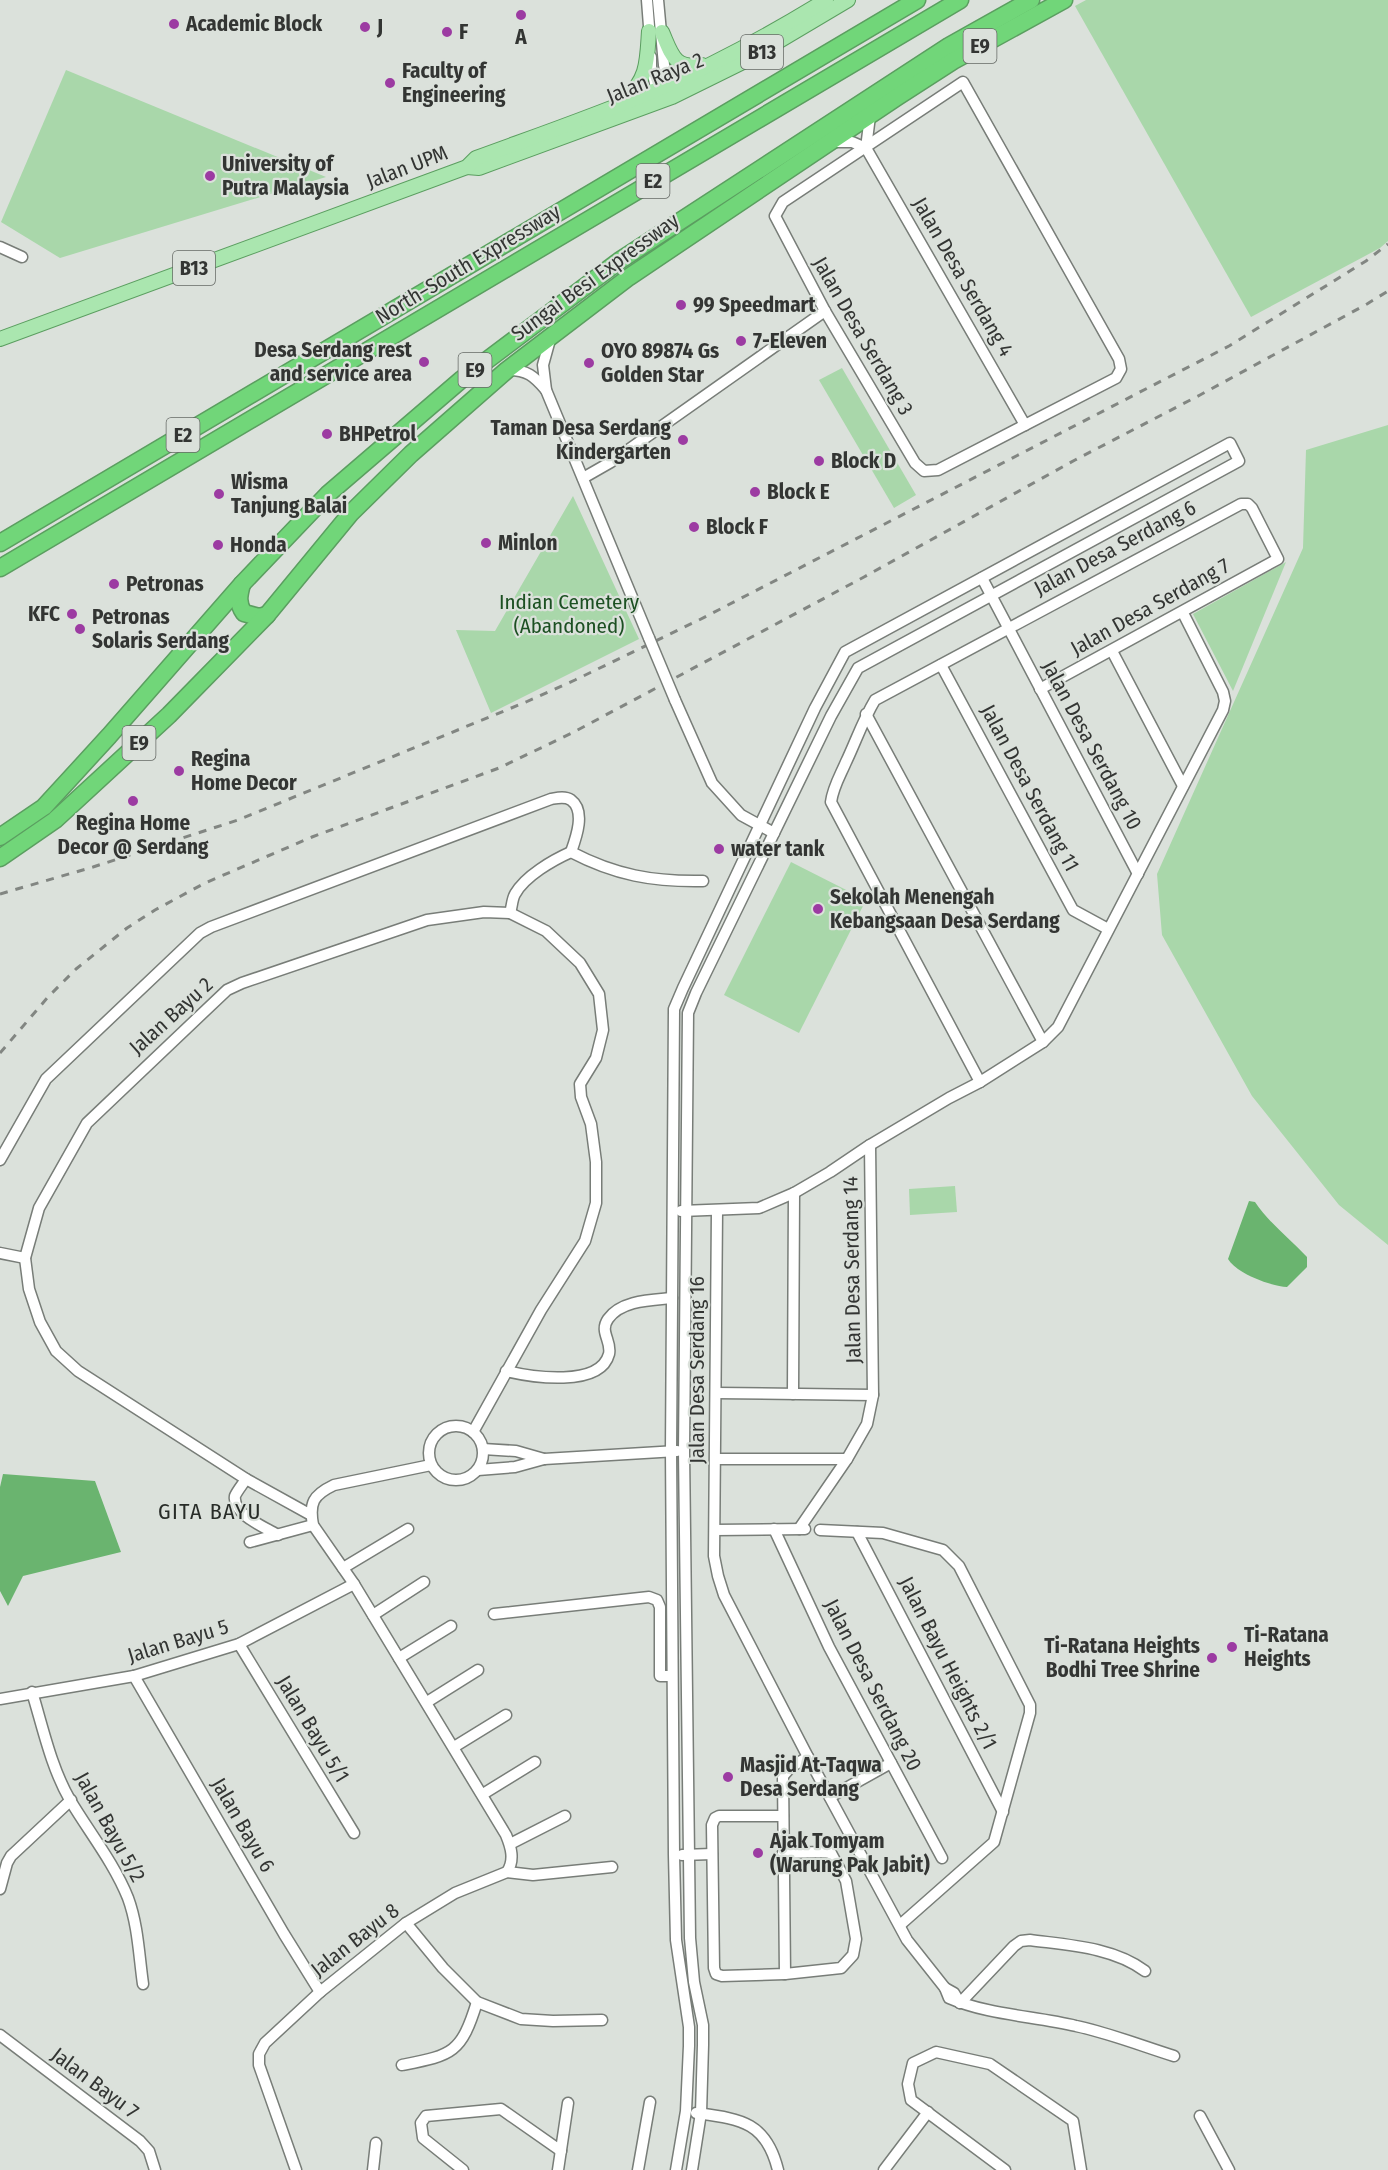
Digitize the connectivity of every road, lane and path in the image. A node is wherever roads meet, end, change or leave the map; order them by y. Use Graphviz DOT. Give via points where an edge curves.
graph roads {
  1 [pos="647,0"];
  2 [pos="658,0"];
  3 [pos="826,0"];
  4 [pos="848,0"];
  5 [pos="917,0"];
  6 [pos="960,0"];
  7 [pos="1031,0"];
  8 [pos="1064,0"];
  9 [pos="656,32"];
  10 [pos="713,63"];
  11 [pos="664,93"];
  12 [pos="619,105"];
  13 [pos="870,116"];
  14 [pos="829,142"];
  15 [pos="866,148"];
  16 [pos="467,167"];
  17 [pos="0,247"];
  18 [pos="22,257"];
  19 [pos="825,311"];
  20 [pos="552,334"];
  21 [pos="0,339"];
  22 [pos="507,370"];
  23 [pos="546,390"];
  24 [pos="1025,425"];
  25 [pos="583,478"];
  26 [pos="1240,504"];
  27 [pos="0,543"];
  28 [pos="0,568"];
  29 [pos="982,578"];
  30 [pos="242,584"];
  31 [pos="992,597"];
  32 [pos="1183,613"];
  33 [pos="267,615"];
  34 [pos="1010,631"];
  35 [pos="1112,651"];
  36 [pos="941,664"];
  37 [pos="1040,689"];
  38 [pos="866,714"];
  39 [pos="1183,786"];
  40 [pos="759,825"];
  41 [pos="774,833"];
  42 [pos="0,837"];
  43 [pos="572,852"];
  44 [pos="0,858"];
  45 [pos="1138,874"];
  46 [pos="703,881"];
  47 [pos="510,913"];
  48 [pos="1108,929"];
  49 [pos="1040,1037"];
  50 [pos="980,1082"];
  51 [pos="870,1145"];
  52 [pos="0,1160"];
  53 [pos="794,1193"];
  54 [pos="673,1211"];
  55 [pos="687,1211"];
  56 [pos="717,1211"];
  57 [pos="0,1253"];
  58 [pos="25,1258"];
  59 [pos="672,1298"];
  60 [pos="506,1371"];
  61 [pos="716,1393"];
  62 [pos="793,1394"];
  63 [pos="873,1395"];
  64 [pos="473,1432"];
  65 [pos="483,1449"];
  66 [pos="671,1451"];
  67 [pos="684,1451"];
  68 [pos="544,1459"];
  69 [pos="716,1459"];
  70 [pos="847,1459"];
  71 [pos="431,1465"];
  72 [pos="477,1470"];
  73 [pos="246,1479"];
  74 [pos="312,1520"];
  75 [pos="774,1529"];
  76 [pos="408,1530"];
  77 [pos="715,1530"];
  78 [pos="820,1530"];
  79 [pos="857,1532"];
  80 [pos="278,1534"];
  81 [pos="250,1542"];
  82 [pos="343,1568"];
  83 [pos="424,1582"];
  84 [pos="354,1584"];
  85 [pos="494,1614"];
  86 [pos="373,1615"];
  87 [pos="451,1626"];
  88 [pos="239,1644"];
  89 [pos="399,1658"];
  90 [pos="478,1670"];
  91 [pos="134,1676"];
  92 [pos="672,1676"];
  93 [pos="32,1692"];
  94 [pos="0,1699"];
  95 [pos="427,1702"];
  96 [pos="506,1714"];
  97 [pos="454,1747"];
  98 [pos="808,1757"];
  99 [pos="535,1762"];
  100 [pos="891,1763"];
  101 [pos="483,1794"];
  102 [pos="830,1797"];
  103 [pos="71,1800"];
  104 [pos="1003,1812"];
  105 [pos="565,1816"];
  106 [pos="783,1816"];
  107 [pos="354,1833"];
  108 [pos="510,1844"];
  109 [pos="783,1853"];
  110 [pos="689,1854"];
  111 [pos="712,1854"];
  112 [pos="674,1855"];
  113 [pos="942,1858"];
  114 [pos="612,1867"];
  115 [pos="507,1872"];
  116 [pos="0,1889"];
  117 [pos="406,1923"];
  118 [pos="900,1925"];
  119 [pos="1145,1971"];
  120 [pos="785,1974"];
  121 [pos="143,1983"];
  122 [pos="320,1992"];
  123 [pos="477,2002"];
  124 [pos="960,2002"];
  125 [pos="603,2020"];
  126 [pos="0,2035"];
  127 [pos="1174,2056"];
  128 [pos="402,2065"];
  129 [pos="650,2102"];
  130 [pos="568,2103"];
  131 [pos="686,2111"];
  132 [pos="928,2112"];
  133 [pos="701,2113"];
  134 [pos="1200,2116"];
  135 [pos="376,2143"];
  136 [pos="561,2151"];
  137 [pos="154,2170"];
  138 [pos="296,2170"];
  139 [pos="373,2170"];
  140 [pos="463,2170"];
  141 [pos="558,2170"];
  142 [pos="638,2170"];
  143 [pos="676,2170"];
  144 [pos="692,2170"];
  145 [pos="778,2170"];
  146 [pos="884,2170"];
  147 [pos="1005,2170"];
  148 [pos="1081,2170"];
  149 [pos="1229,2170"];
  1 -- 9 [label="street"];
  2 -- 9 [label="street"];
  3 -- 10 [label="main road, Jalan Raya 2 / B13"];
  4 -- 11 [label="main road, Jalan Raya 2 / B13" via="747,60"];
  5 -- 27 [label="highway, North–South Expressway / E2"];
  6 -- 28 [label="highway, North–South Expressway / E2"];
  7 -- 30 [label="highway, Sungai Besi Expressway / E9" via="949,46 619,261 462,379 396,434 328,494"];
  8 -- 13 [label="highway, Sungai Besi Expressway / E9" via="953,61"];
  9 -- 10 [label="main road" via="680,64"];
  9 -- 11 [label="street" via="651,67"];
  9 -- 12 [label="main road" via="642,78"];
  10 -- 11 [label="main road, Jalan Raya 2 / B13"];
  11 -- 12 [label="main road, Jalan UPM / B13"];
  11 -- 16 [label="main road, Jalan Raya 2 / B13" via="479,168"];
  12 -- 16 [label="main road, Jalan UPM / B13" via="476,158"];
  13 -- 14 [label="highway, Sungai Besi Expressway / E9"];
  13 -- 15 [label="street"];
  14 -- 15 [label="street" via="852,142"];
  14 -- 20 [label="highway, Sungai Besi Expressway / E9"];
  15 -- 19 [label="street, Jalan Desa Serdang 3" via="783,202 775,216"];
  15 -- 24 [label="street, Jalan Desa Serdang 4"];
  15 -- 24 [label="street" via="963,82 1119,359 1121,369 1116,378"];
  16 -- 21 [label="main road, Jalan UPM / B13"];
  17 -- 18 [label="street"];
  19 -- 24 [label="street, Jalan Desa Serdang 3" via="915,463 924,471 938,470"];
  19 -- 25 [label="street"];
  20 -- 22 [label="highway, Sungai Besi Expressway / E9"];
  20 -- 23 [label="street" via="543,365"];
  22 -- 23 [label="street" via="530,374"];
  22 -- 33 [label="highway, Sungai Besi Expressway / E9" via="351,513"];
  23 -- 25 [label="street"];
  25 -- 40 [label="street, bridge" via="712,783 741,815"];
  26 -- 32 [label="street, Jalan Desa Serdang 7" via="1252,508 1278,559"];
  26 -- 34 [label="street, Jalan Desa Serdang 6"];
  29 -- 31 [label="street, Jalan Desa Serdang 10"];
  29 -- 31 [label="street" via="1230,443 1239,461"];
  29 -- 40 [label="street" via="845,652"];
  30 -- 33 [label="highway" via="238,598 244,613"];
  30 -- 42 [label="highway, Sungai Besi Expressway / E9" via="44,807"];
  31 -- 34 [label="street, Jalan Desa Serdang 10"];
  31 -- 41 [label="street" via="858,668"];
  32 -- 35 [label="street, Jalan Desa Serdang 7"];
  32 -- 39 [label="street" via="1225,701"];
  33 -- 44 [label="highway, Sungai Besi Expressway / E9" via="170,715 55,820"];
  34 -- 36 [label="street, Jalan Desa Serdang 6"];
  34 -- 37 [label="street, Jalan Desa Serdang 10"];
  35 -- 37 [label="street, Jalan Desa Serdang 7"];
  35 -- 39 [label="street"];
  36 -- 38 [label="street, Jalan Desa Serdang 6" via="875,700"];
  36 -- 48 [label="street, Jalan Desa Serdang 11" via="1073,910"];
  37 -- 45 [label="street, Jalan Desa Serdang 10"];
  38 -- 49 [label="street"];
  38 -- 50 [label="street" via="833,788 831,802"];
  39 -- 45 [label="street"];
  40 -- 41 [label="street"];
  40 -- 54 [label="street" via="675,1009"];
  41 -- 55 [label="street" via="688,1013"];
  43 -- 46 [label="street" via="597,866 636,876"];
  43 -- 47 [label="street" via="553,860 531,877 515,894"];
  43 -- 52 [label="street" via="577,837 576,807 563,797 551,799 211,927 200,933 46,1079"];
  45 -- 48 [label="street"];
  47 -- 58 [label="street, Jalan Bayu 2" via="465,913 427,920 227,990 87,1123 39,1208"];
  47 -- 60 [label="street" via="546,932 580,963 600,994 603,1030 596,1058 580,1084 597,1162 596,1203 585,1241"];
  48 -- 49 [label="street" via="1058,1027"];
  49 -- 50 [label="street"];
  50 -- 51 [label="street"];
  51 -- 53 [label="street"];
  51 -- 63 [label="street, Jalan Desa Serdang 14"];
  53 -- 56 [label="street" via="759,1208"];
  53 -- 62 [label="street"];
  54 -- 55 [label="street"];
  54 -- 59 [label="street"];
  55 -- 56 [label="street"];
  55 -- 67 [label="street"];
  56 -- 61 [label="street, Jalan Desa Serdang 16"];
  57 -- 58 [label="street"];
  58 -- 73 [label="street" via="29,1289 40,1322 57,1351 78,1371"];
  59 -- 60 [label="street" via="638,1302 609,1317 604,1325 608,1357 591,1372 555,1378"];
  59 -- 66 [label="street"];
  60 -- 64 [label="street"];
  61 -- 62 [label="street"];
  61 -- 69 [label="street, Jalan Desa Serdang 16"];
  62 -- 63 [label="street"];
  63 -- 70 [label="street, Jalan Desa Serdang 14" via="867,1424"];
  64 -- 65 [label="street"];
  64 -- 71 [label="street" via="456,1426 440,1431 428,1451"];
  65 -- 68 [label="street" via="516,1451"];
  65 -- 72 [label="street"];
  66 -- 67 [label="street"];
  66 -- 68 [label="street"];
  66 -- 92 [label="street"];
  67 -- 110 [label="street"];
  68 -- 72 [label="street" via="515,1467"];
  69 -- 70 [label="street"];
  69 -- 77 [label="street, Jalan Desa Serdang 16"];
  70 -- 75 [label="street, Jalan Desa Serdang 14" via="803,1529"];
  71 -- 72 [label="street" via="449,1480 465,1479"];
  71 -- 74 [label="street" via="334,1485 319,1492 313,1502"];
  73 -- 74 [label="street"];
  73 -- 80 [label="street" via="236,1504 242,1514"];
  74 -- 80 [label="street"];
  74 -- 82 [label="street"];
  75 -- 77 [label="street"];
  75 -- 100 [label="street, Jalan Desa Serdang 20" via="829,1647"];
  76 -- 82 [label="street"];
  77 -- 98 [label="street, Jalan Desa Serdang 16" via="714,1556 724,1595"];
  78 -- 79 [label="street"];
  79 -- 104 [label="street, Jalan Bayu Heights 2/1"];
  79 -- 104 [label="street" via="883,1533 944,1550 959,1566 1030,1705"];
  80 -- 81 [label="street"];
  82 -- 84 [label="street"];
  83 -- 86 [label="street"];
  84 -- 86 [label="street"];
  84 -- 88 [label="street, Jalan Bayu 5"];
  85 -- 92 [label="street" via="657,1600 660,1676"];
  86 -- 89 [label="street"];
  87 -- 89 [label="street"];
  88 -- 91 [label="street, Jalan Bayu 5"];
  88 -- 107 [label="street, Jalan Bayu 5/1"];
  89 -- 95 [label="street"];
  90 -- 95 [label="street"];
  91 -- 93 [label="street, Jalan Bayu 5"];
  91 -- 122 [label="street, Jalan Bayu 6"];
  92 -- 112 [label="street"];
  93 -- 94 [label="street, Jalan Bayu 5"];
  93 -- 103 [label="street, Jalan Bayu 5/2" via="55,1767"];
  95 -- 97 [label="street"];
  96 -- 97 [label="street"];
  97 -- 101 [label="street"];
  98 -- 102 [label="street, Jalan Desa Serdang 16"];
  98 -- 106 [label="street" via="783,1776"];
  99 -- 101 [label="street"];
  100 -- 102 [label="street"];
  100 -- 113 [label="street, Jalan Desa Serdang 20"];
  101 -- 108 [label="street"];
  102 -- 118 [label="street, Jalan Desa Serdang 16"];
  103 -- 116 [label="street" via="11,1856"];
  103 -- 121 [label="street, Jalan Bayu 5/2" via="128,1898"];
  104 -- 118 [label="street" via="994,1842"];
  105 -- 108 [label="street"];
  106 -- 109 [label="street"];
  106 -- 111 [label="street" via="715,1818"];
  108 -- 115 [label="street" via="512,1866"];
  109 -- 120 [label="street"];
  109 -- 120 [label="street" via="831,1853 846,1881 856,1939 853,1954 841,1968"];
  110 -- 111 [label="street"];
  110 -- 112 [label="street"];
  110 -- 133 [label="street" via="690,1938 703,2025"];
  111 -- 120 [label="street" via="716,1974"];
  112 -- 131 [label="street" via="676,1940 689,2027"];
  114 -- 115 [label="street, Jalan Bayu 8" via="533,1875"];
  115 -- 117 [label="street, Jalan Bayu 8" via="455,1893"];
  117 -- 122 [label="street, Jalan Bayu 8"];
  117 -- 123 [label="street" via="442,1968"];
  118 -- 124 [label="street, Jalan Desa Serdang 16" via="949,1998"];
  119 -- 124 [label="street" via="1092,1949 1021,1941"];
  122 -- 138 [label="street, Jalan Bayu 8" via="265,2043 259,2054 259,2065"];
  123 -- 125 [label="street" via="521,2019"];
  123 -- 128 [label="street" via="464,2035 453,2050 438,2058"];
  124 -- 127 [label="street" via="1077,2026"];
  126 -- 137 [label="street, Jalan Bayu 7" via="140,2141"];
  129 -- 142 [label="street"];
  130 -- 136 [label="street"];
  131 -- 133 [label="street"];
  131 -- 143 [label="street"];
  132 -- 146 [label="street"];
  132 -- 147 [label="street"];
  132 -- 148 [label="street" via="912,2100 908,2084 913,2063 936,2052 990,2064 1073,2121"];
  133 -- 144 [label="street"];
  133 -- 145 [label="street" via="745,2121 756,2129 775,2157"];
  134 -- 149 [label="street"];
  135 -- 139 [label="street"];
  136 -- 140 [label="street" via="501,2109 426,2116 422,2123 423,2138"];
  136 -- 141 [label="street"];
}
